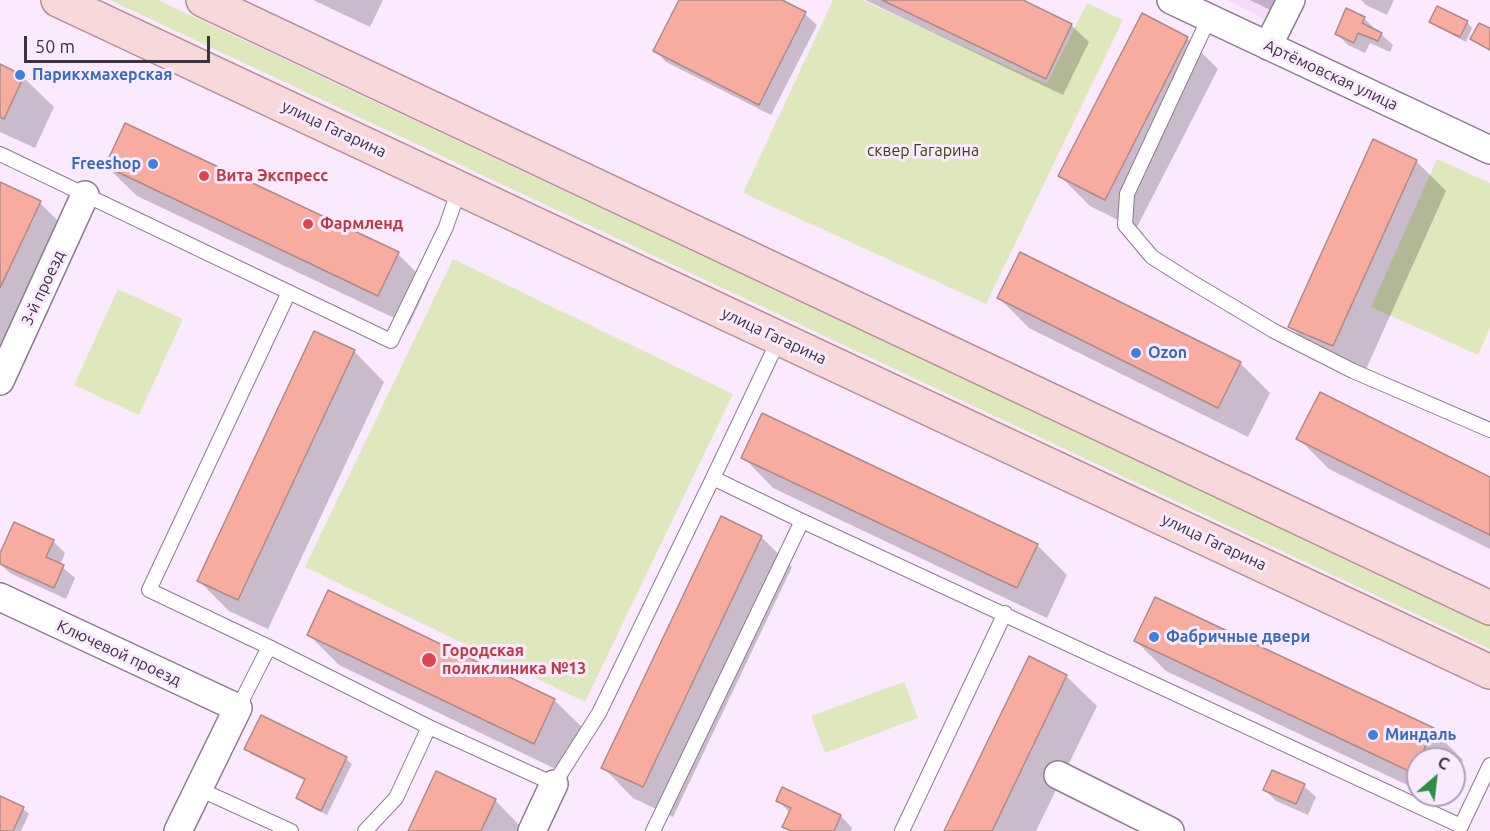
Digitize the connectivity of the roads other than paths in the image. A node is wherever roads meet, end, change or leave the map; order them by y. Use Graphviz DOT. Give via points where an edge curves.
graph roads {
  1 [pos="58,0"];
  2 [pos="204,0"];
  3 [pos="1171,0"];
  4 [pos="1291,0"];
  5 [pos="1209,18"];
  6 [pos="1268,46"];
  7 [pos="1490,150"];
  8 [pos="0,154"];
  9 [pos="460,188"];
  10 [pos="85,195"];
  11 [pos="289,292"];
  12 [pos="779,339"];
  13 [pos="0,381"];
  14 [pos="1490,430"];
  15 [pos="714,478"];
  16 [pos="802,521"];
  17 [pos="0,597"];
  18 [pos="1490,608"];
  19 [pos="1005,614"];
  20 [pos="269,647"];
  21 [pos="1490,672"];
  22 [pos="238,708"];
  23 [pos="429,727"];
  24 [pos="1490,765"];
  25 [pos="1058,775"];
  26 [pos="554,784"];
  27 [pos="199,789"];
  28 [pos="1466,829"];
  29 [pos="178,831"];
  30 [pos="291,831"];
  31 [pos="365,831"];
  32 [pos="532,831"];
  33 [pos="653,831"];
  34 [pos="902,831"];
  35 [pos="1170,831"];
  1 -- 9 [label="main road, улица Гагарина"];
  2 -- 18 [label="main road"];
  3 -- 5 [label="street, Артёмовская улица"];
  4 -- 6 [label="street"];
  5 -- 6 [label="street, Артёмовская улица"];
  5 -- 14 [label="lane" via="1126,194 1125,225 1152,257 1274,331 1353,371"];
  6 -- 7 [label="street, Артёмовская улица"];
  8 -- 10 [label="lane"];
  9 -- 11 [label="lane" via="446,227 391,341"];
  9 -- 12 [label="main road, улица Гагарина"];
  10 -- 11 [label="lane"];
  10 -- 13 [label="street, 3-й проезд"];
  11 -- 20 [label="lane" via="149,590"];
  12 -- 15 [label="lane"];
  12 -- 21 [label="main road, улица Гагарина"];
  15 -- 16 [label="lane"];
  15 -- 26 [label="lane" via="599,713"];
  16 -- 19 [label="lane"];
  16 -- 33 [label="lane"];
  17 -- 22 [label="street, Ключевой проезд"];
  19 -- 28 [label="lane"];
  19 -- 34 [label="lane"];
  20 -- 22 [label="lane"];
  20 -- 23 [label="lane"];
  22 -- 27 [label="street"];
  23 -- 26 [label="lane"];
  23 -- 31 [label="lane" via="396,798"];
  24 -- 28 [label="lane"];
  25 -- 35 [label="street"];
  26 -- 32 [label="street"];
  27 -- 29 [label="street"];
  27 -- 30 [label="lane"];
}
